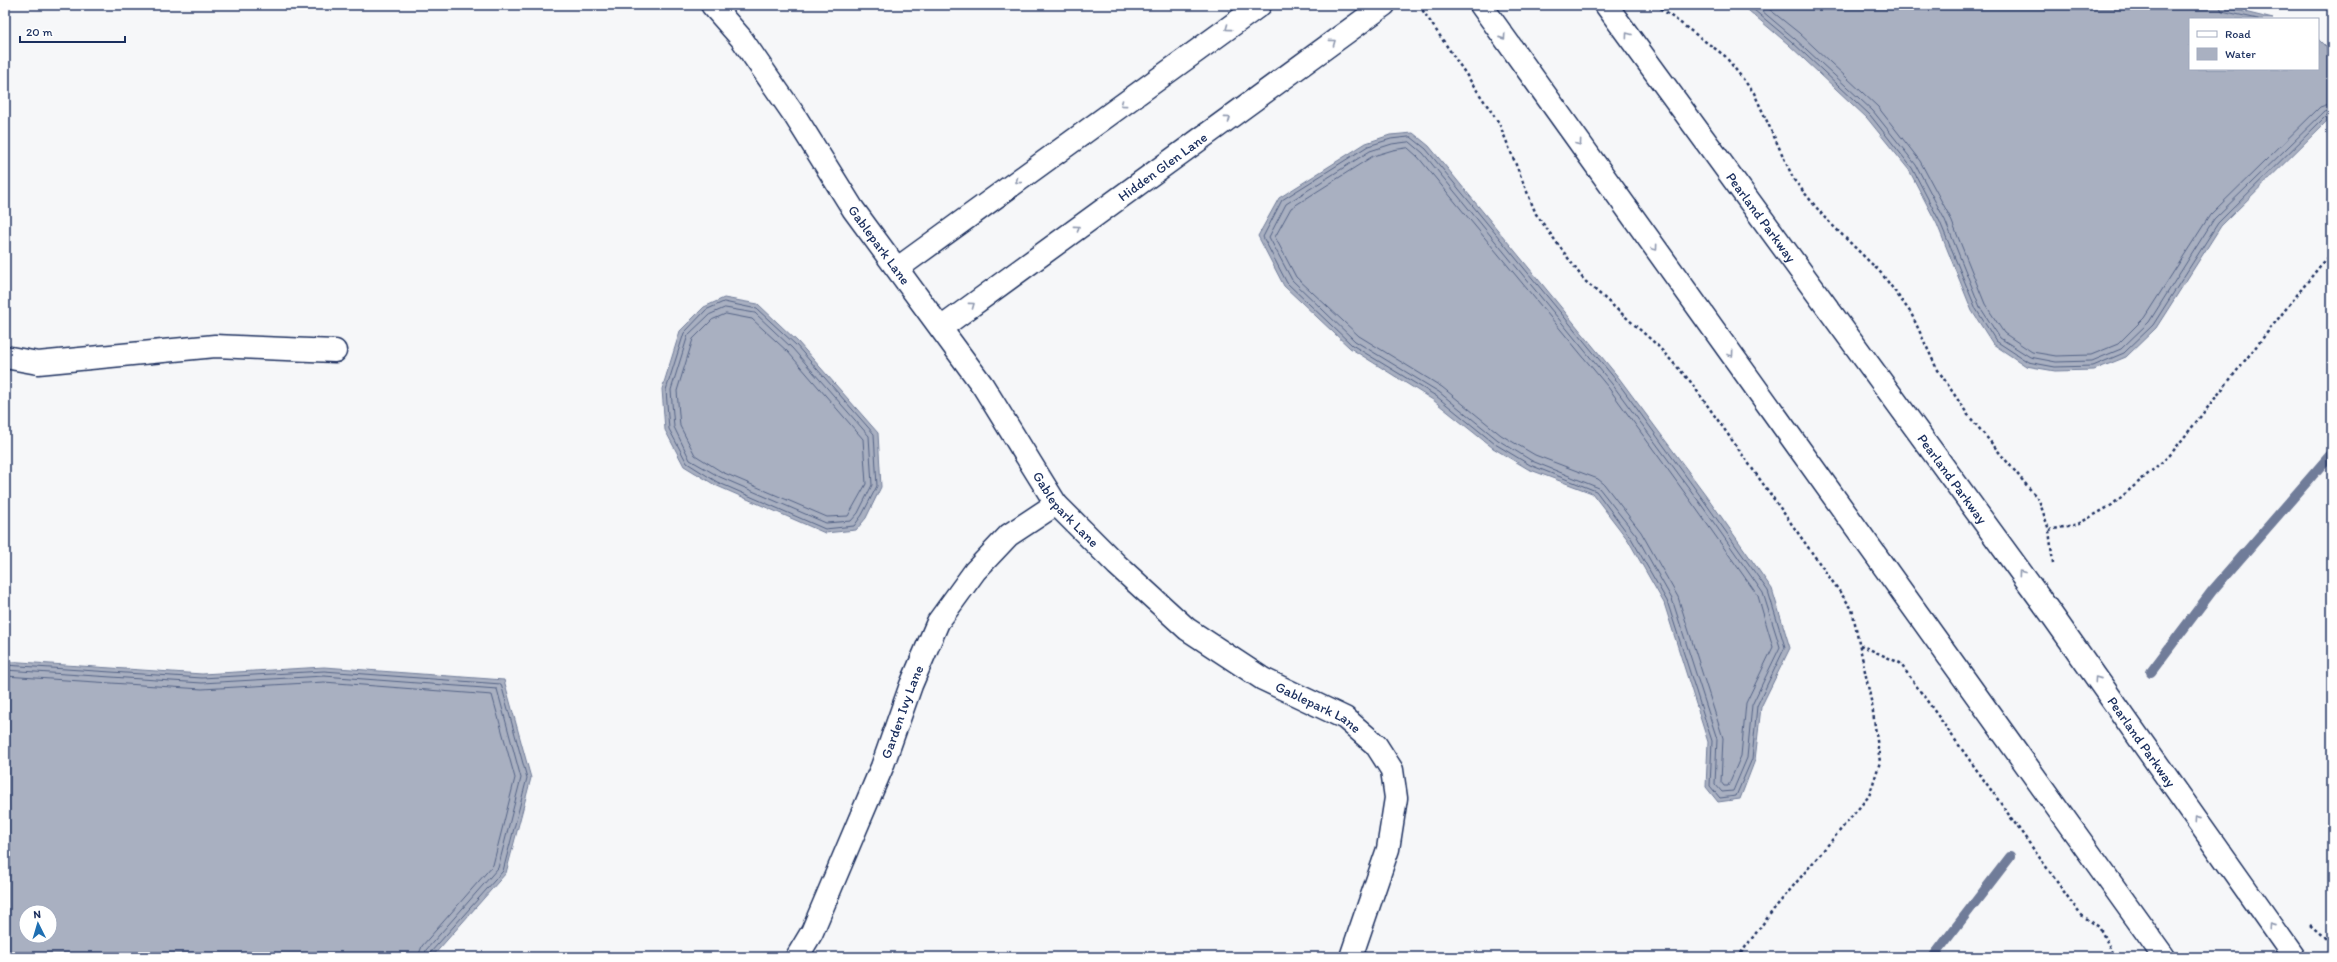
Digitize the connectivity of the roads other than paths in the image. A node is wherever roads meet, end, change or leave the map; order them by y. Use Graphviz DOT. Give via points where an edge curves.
graph roads {
  1 [pos="712,5"];
  2 [pos="1260,5"];
  3 [pos="1384,5"];
  4 [pos="1481,5"];
  5 [pos="1606,5"];
  6 [pos="898,268"];
  7 [pos="941,328"];
  8 [pos="335,351"];
  9 [pos="5,357"];
  10 [pos="1056,504"];
  11 [pos="798,957"];
  12 [pos="1350,957"];
  13 [pos="2164,957"];
  14 [pos="2294,957"];
  1 -- 6 [label="street, Gablepark Lane" via="741,38 853,209"];
  2 -- 6 [label="street, one-way"];
  7 -- 3 [label="street, Hidden Glen Lane, one-way"];
  4 -- 13 [label="street, one-way"];
  14 -- 5 [label="street, Pearland Parkway, one-way" via="2048,609"];
  6 -- 7 [label="street, Gablepark Lane"];
  7 -- 10 [label="street, Gablepark Lane" via="982,386"];
  8 -- 9 [label="street" via="215,346 38,363"];
  10 -- 11 [label="street, Garden Ivy Lane" via="1009,535 975,571 938,622 911,685 882,767 812,932"];
  10 -- 12 [label="street, Gablepark Lane" via="1187,629 1263,678 1345,718 1376,745 1392,770 1396,798 1388,849"];
}
